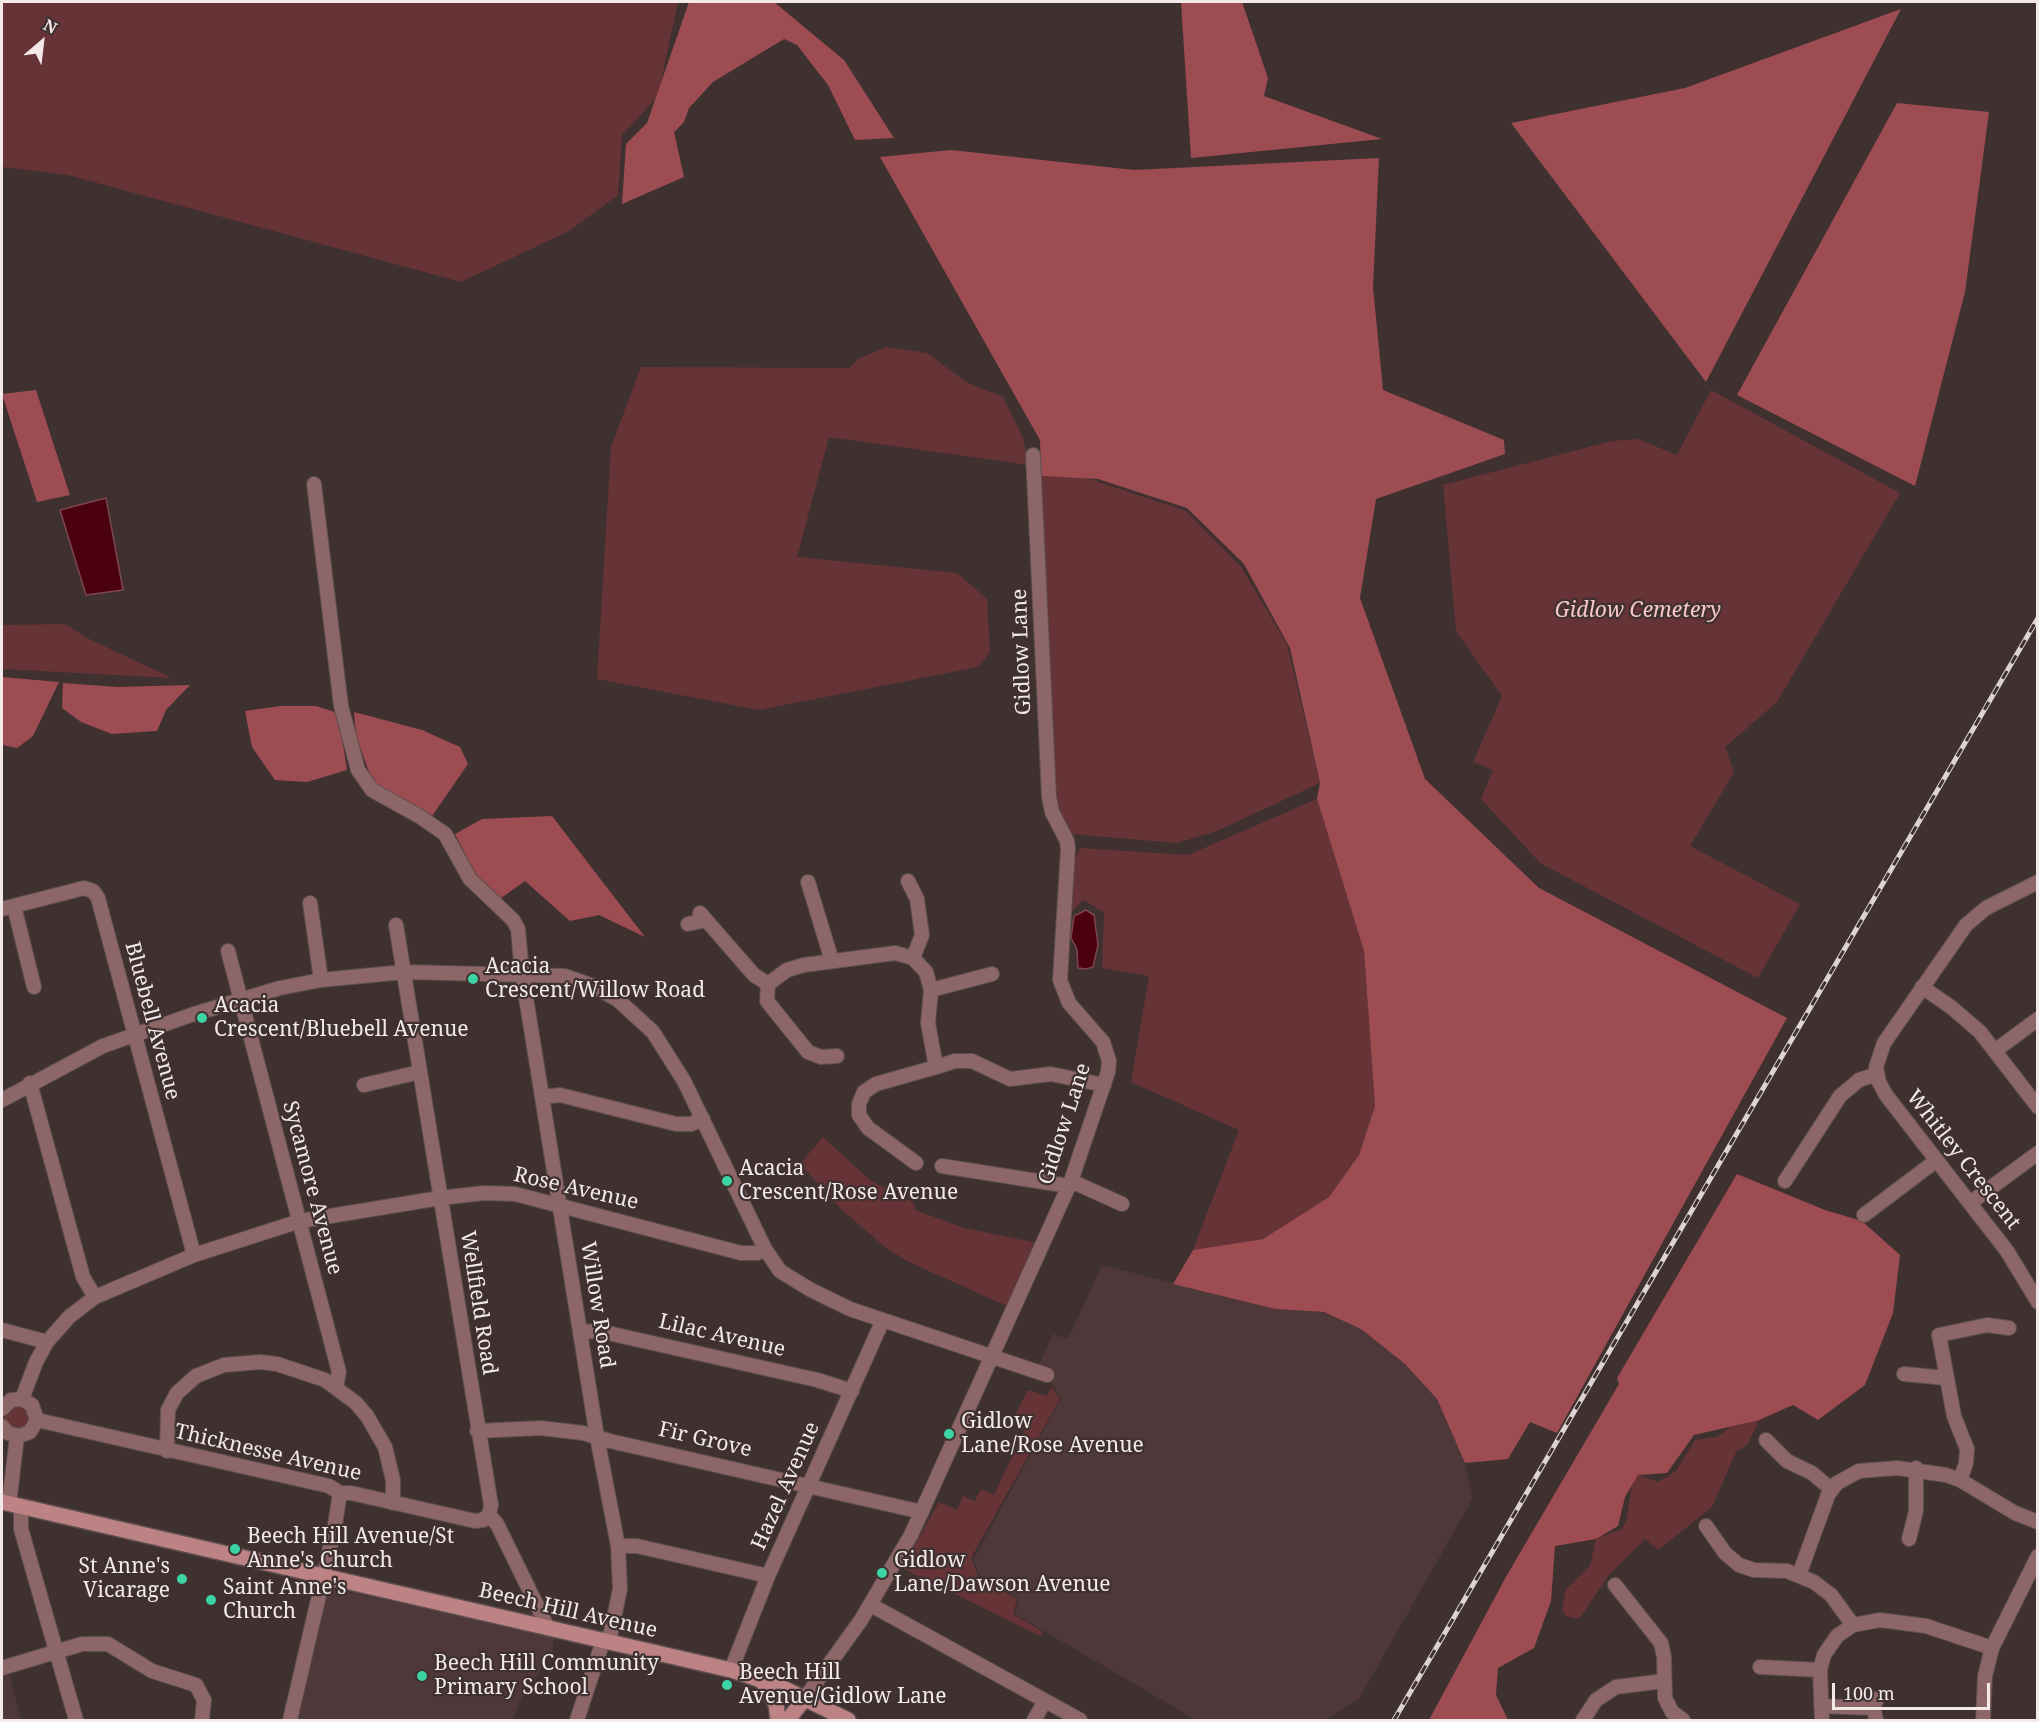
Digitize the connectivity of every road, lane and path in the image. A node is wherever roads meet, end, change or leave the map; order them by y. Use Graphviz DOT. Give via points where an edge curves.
graph roads {
  1 [pos="1033,455"];
  2 [pos="314,484"];
  3 [pos="908,880"];
  4 [pos="808,882"];
  5 [pos="2037,882"];
  6 [pos="310,903"];
  7 [pos="8,907"];
  8 [pos="688,924"];
  9 [pos="396,925"];
  10 [pos="228,951"];
  11 [pos="913,958"];
  12 [pos="832,961"];
  13 [pos="404,972"];
  14 [pos="522,974"];
  15 [pos="992,974"];
  16 [pos="321,980"];
  17 [pos="768,984"];
  18 [pos="34,987"];
  19 [pos="1922,987"];
  20 [pos="931,990"];
  21 [pos="241,999"];
  22 [pos="2037,1019"];
  23 [pos="135,1034"];
  24 [pos="1996,1050"];
  25 [pos="837,1056"];
  26 [pos="936,1067"];
  27 [pos="420,1072"];
  28 [pos="1876,1074"];
  29 [pos="30,1083"];
  30 [pos="364,1085"];
  31 [pos="1104,1085"];
  32 [pos="542,1097"];
  33 [pos="2,1100"];
  34 [pos="2037,1107"];
  35 [pos="703,1119"];
  36 [pos="2037,1154"];
  37 [pos="1937,1160"];
  38 [pos="916,1163"];
  39 [pos="942,1166"];
  40 [pos="1785,1181"];
  41 [pos="1070,1183"];
  42 [pos="440,1198"];
  43 [pos="1970,1203"];
  44 [pos="559,1205"];
  45 [pos="1122,1205"];
  46 [pos="300,1221"];
  47 [pos="1882,1221"];
  48 [pos="765,1249"];
  49 [pos="194,1254"];
  50 [pos="95,1298"];
  51 [pos="2037,1302"];
  52 [pos="883,1320"];
  53 [pos="2009,1328"];
  54 [pos="2,1330"];
  55 [pos="581,1332"];
  56 [pos="47,1342"];
  57 [pos="992,1356"];
  58 [pos="1904,1374"];
  59 [pos="1047,1375"];
  60 [pos="1946,1378"];
  61 [pos="336,1387"];
  62 [pos="852,1391"];
  63 [pos="22,1399"];
  64 [pos="2,1409"];
  65 [pos="37,1420"];
  66 [pos="2,1426"];
  67 [pos="477,1431"];
  68 [pos="17,1436"];
  69 [pos="597,1437"];
  70 [pos="1765,1440"];
  71 [pos="167,1451"];
  72 [pos="1916,1468"];
  73 [pos="1960,1480"];
  74 [pos="808,1485"];
  75 [pos="1832,1489"];
  76 [pos="340,1493"];
  77 [pos="393,1503"];
  78 [pos="11,1504"];
  79 [pos="922,1512"];
  80 [pos="489,1515"];
  81 [pos="2037,1522"];
  82 [pos="1706,1526"];
  83 [pos="618,1546"];
  84 [pos="1904,1552"];
  85 [pos="2037,1556"];
  86 [pos="1799,1575"];
  87 [pos="324,1576"];
  88 [pos="768,1576"];
  89 [pos="1615,1585"];
  90 [pos="871,1605"];
  91 [pos="1852,1625"];
  92 [pos="548,1628"];
  93 [pos="606,1642"];
  94 [pos="1992,1648"];
  95 [pos="56,1652"];
  96 [pos="1761,1667"];
  97 [pos="2,1668"];
  98 [pos="731,1670"];
  99 [pos="1820,1670"];
  100 [pos="761,1679"];
  101 [pos="1664,1681"];
  102 [pos="805,1698"];
  103 [pos="1045,1701"];
  104 [pos="1821,1706"];
  105 [pos="1875,1709"];
  106 [pos="76,1720"];
  107 [pos="202,1720"];
  108 [pos="290,1720"];
  109 [pos="577,1720"];
  110 [pos="778,1720"];
  111 [pos="788,1720"];
  112 [pos="848,1720"];
  113 [pos="1034,1720"];
  114 [pos="1080,1720"];
  115 [pos="1578,1720"];
  116 [pos="1683,1720"];
  117 [pos="1822,1720"];
  118 [pos="1983,1720"];
  1 -- 31 [label="street, Gidlow Lane" via="1049,797 1068,849 1060,980 1069,1003 1107,1050"];
  2 -- 14 [label="street, Willow Road" via="341,706 358,770 372,790 445,834 470,879 513,920 520,941"];
  3 -- 11 [label="street" via="917,899 922,935"];
  4 -- 12 [label="street"];
  5 -- 19 [label="street" via="1975,917"];
  6 -- 16 [label="street"];
  7 -- 18 [label="street"];
  7 -- 23 [label="street, Bluebell Avenue" via="84,888 93,891"];
  8 -- 17 [label="street" via="703,916 754,975"];
  9 -- 13 [label="street, Wellfield Road"];
  10 -- 21 [label="street, Sycamore Avenue"];
  11 -- 12 [label="street" via="895,953"];
  11 -- 20 [label="street" via="926,972"];
  12 -- 17 [label="street" via="787,970"];
  13 -- 14 [label="street"];
  13 -- 16 [label="street"];
  13 -- 27 [label="street, Wellfield Road"];
  14 -- 32 [label="street, Willow Road"];
  14 -- 35 [label="street" via="552,974 578,980 632,1010 669,1054"];
  15 -- 20 [label="street"];
  16 -- 21 [label="street"];
  17 -- 25 [label="street" via="767,1001 808,1052 821,1057"];
  19 -- 24 [label="street" via="1972,1024"];
  19 -- 28 [label="street" via="1881,1049"];
  20 -- 26 [label="street" via="928,1023"];
  21 -- 23 [label="street"];
  21 -- 46 [label="street, Sycamore Avenue"];
  22 -- 24 [label="street"];
  23 -- 29 [label="street"];
  23 -- 49 [label="street, Bluebell Avenue"];
  24 -- 34 [label="street"];
  26 -- 31 [label="street" via="972,1061 1010,1079 1051,1074"];
  26 -- 38 [label="street" via="876,1084 864,1092 859,1104 859,1115 868,1128"];
  27 -- 30 [label="street"];
  27 -- 42 [label="street, Wellfield Road"];
  28 -- 37 [label="street, Whitley Crescent" via="1887,1095"];
  28 -- 40 [label="street" via="1859,1080 1840,1096"];
  29 -- 33 [label="street"];
  29 -- 50 [label="street" via="83,1277"];
  31 -- 41 [label="street, Gidlow Lane"];
  32 -- 35 [label="street" via="560,1095 676,1125"];
  32 -- 44 [label="street, Willow Road"];
  35 -- 48 [label="street"];
  36 -- 43 [label="street"];
  37 -- 43 [label="street, Whitley Crescent"];
  37 -- 47 [label="street" via="1869,1212"];
  39 -- 41 [label="street"];
  41 -- 45 [label="street"];
  41 -- 57 [label="street, Gidlow Lane"];
  42 -- 44 [label="street, Rose Avenue" via="515,1194"];
  42 -- 46 [label="street, Rose Avenue"];
  42 -- 67 [label="street, Wellfield Road"];
  43 -- 51 [label="street, Whitley Crescent" via="2020,1270"];
  44 -- 48 [label="street, Rose Avenue" via="741,1253"];
  44 -- 55 [label="street, Willow Road"];
  46 -- 49 [label="street, Rose Avenue"];
  46 -- 61 [label="street, Sycamore Avenue" via="339,1372"];
  48 -- 52 [label="street" via="791,1279 830,1300"];
  49 -- 50 [label="street, Rose Avenue"];
  50 -- 56 [label="street, Rose Avenue" via="69,1317"];
  52 -- 57 [label="street"];
  52 -- 62 [label="street, Hazel Avenue"];
  53 -- 60 [label="street" via="1987,1324 1939,1335"];
  54 -- 56 [label="street"];
  55 -- 62 [label="street, Lilac Avenue" via="599,1330"];
  55 -- 69 [label="street, Willow Road"];
  56 -- 63 [label="street, Rose Avenue"];
  57 -- 59 [label="street"];
  57 -- 79 [label="street, Gidlow Lane"];
  58 -- 60 [label="street"];
  60 -- 73 [label="street" via="1956,1425 1967,1449"];
  61 -- 71 [label="street" via="312,1374 277,1364 242,1362 207,1370 186,1384 171,1402 166,1421"];
  61 -- 77 [label="street" via="367,1416 385,1447 393,1480"];
  62 -- 74 [label="street, Hazel Avenue"];
  63 -- 64 [label="street" via="11,1400"];
  63 -- 65 [label="street" via="32,1405"];
  65 -- 68 [label="street" via="30,1432"];
  65 -- 71 [label="street, Thicknesse Avenue"];
  66 -- 68 [label="street"];
  67 -- 69 [label="street, Fir Grove" via="541,1428"];
  67 -- 80 [label="street, Wellfield Road" via="491,1505"];
  68 -- 78 [label="street"];
  69 -- 74 [label="street, Fir Grove"];
  69 -- 83 [label="street, Willow Road"];
  70 -- 75 [label="street" via="1787,1461 1812,1473"];
  71 -- 76 [label="street, Thicknesse Avenue" via="333,1487"];
  72 -- 73 [label="street"];
  72 -- 75 [label="street" via="1859,1471 1844,1477"];
  72 -- 84 [label="street" via="1913,1540"];
  73 -- 81 [label="street"];
  74 -- 79 [label="street, Fir Grove"];
  74 -- 88 [label="street, Hazel Avenue"];
  75 -- 86 [label="street"];
  76 -- 77 [label="street, Thicknesse Avenue"];
  76 -- 87 [label="street"];
  77 -- 80 [label="street, Thicknesse Avenue" via="475,1521"];
  78 -- 87 [label="street, Beech Hill Avenue"];
  78 -- 95 [label="street"];
  79 -- 90 [label="street, Gidlow Lane"];
  80 -- 92 [label="street, Wellfield Road"];
  82 -- 86 [label="street" via="1710,1542 1739,1565"];
  83 -- 88 [label="street" via="637,1546"];
  83 -- 93 [label="street, Willow Road" via="620,1589"];
  85 -- 94 [label="street"];
  86 -- 91 [label="street" via="1831,1596"];
  87 -- 92 [label="street, Beech Hill Avenue"];
  87 -- 108 [label="street"];
  88 -- 98 [label="street, Hazel Avenue"];
  89 -- 101 [label="street" via="1622,1603 1660,1643"];
  90 -- 102 [label="street, Gidlow Lane"];
  90 -- 103 [label="street"];
  91 -- 94 [label="street" via="1880,1620 1926,1626"];
  91 -- 99 [label="street" via="1837,1636 1824,1654"];
  92 -- 93 [label="street, Beech Hill Avenue"];
  93 -- 98 [label="street, Beech Hill Avenue"];
  93 -- 109 [label="street, Willow Road"];
  94 -- 118 [label="street" via="1985,1676"];
  95 -- 97 [label="street"];
  95 -- 106 [label="street"];
  95 -- 107 [label="street" via="89,1643 114,1646 152,1671 196,1685 204,1700"];
  96 -- 99 [label="street"];
  98 -- 100 [label="street, Beech Hill Avenue"];
  99 -- 104 [label="street"];
  100 -- 102 [label="street, Beech Hill Avenue"];
  100 -- 110 [label="street" via="776,1704"];
  101 -- 115 [label="street" via="1616,1686"];
  101 -- 116 [label="street" via="1665,1698 1672,1712"];
  102 -- 111 [label="street, Gidlow Lane"];
  102 -- 112 [label="street, Beech Hill Avenue"];
  103 -- 113 [label="street"];
  103 -- 114 [label="street"];
  104 -- 105 [label="street"];
  104 -- 117 [label="street"];
}
